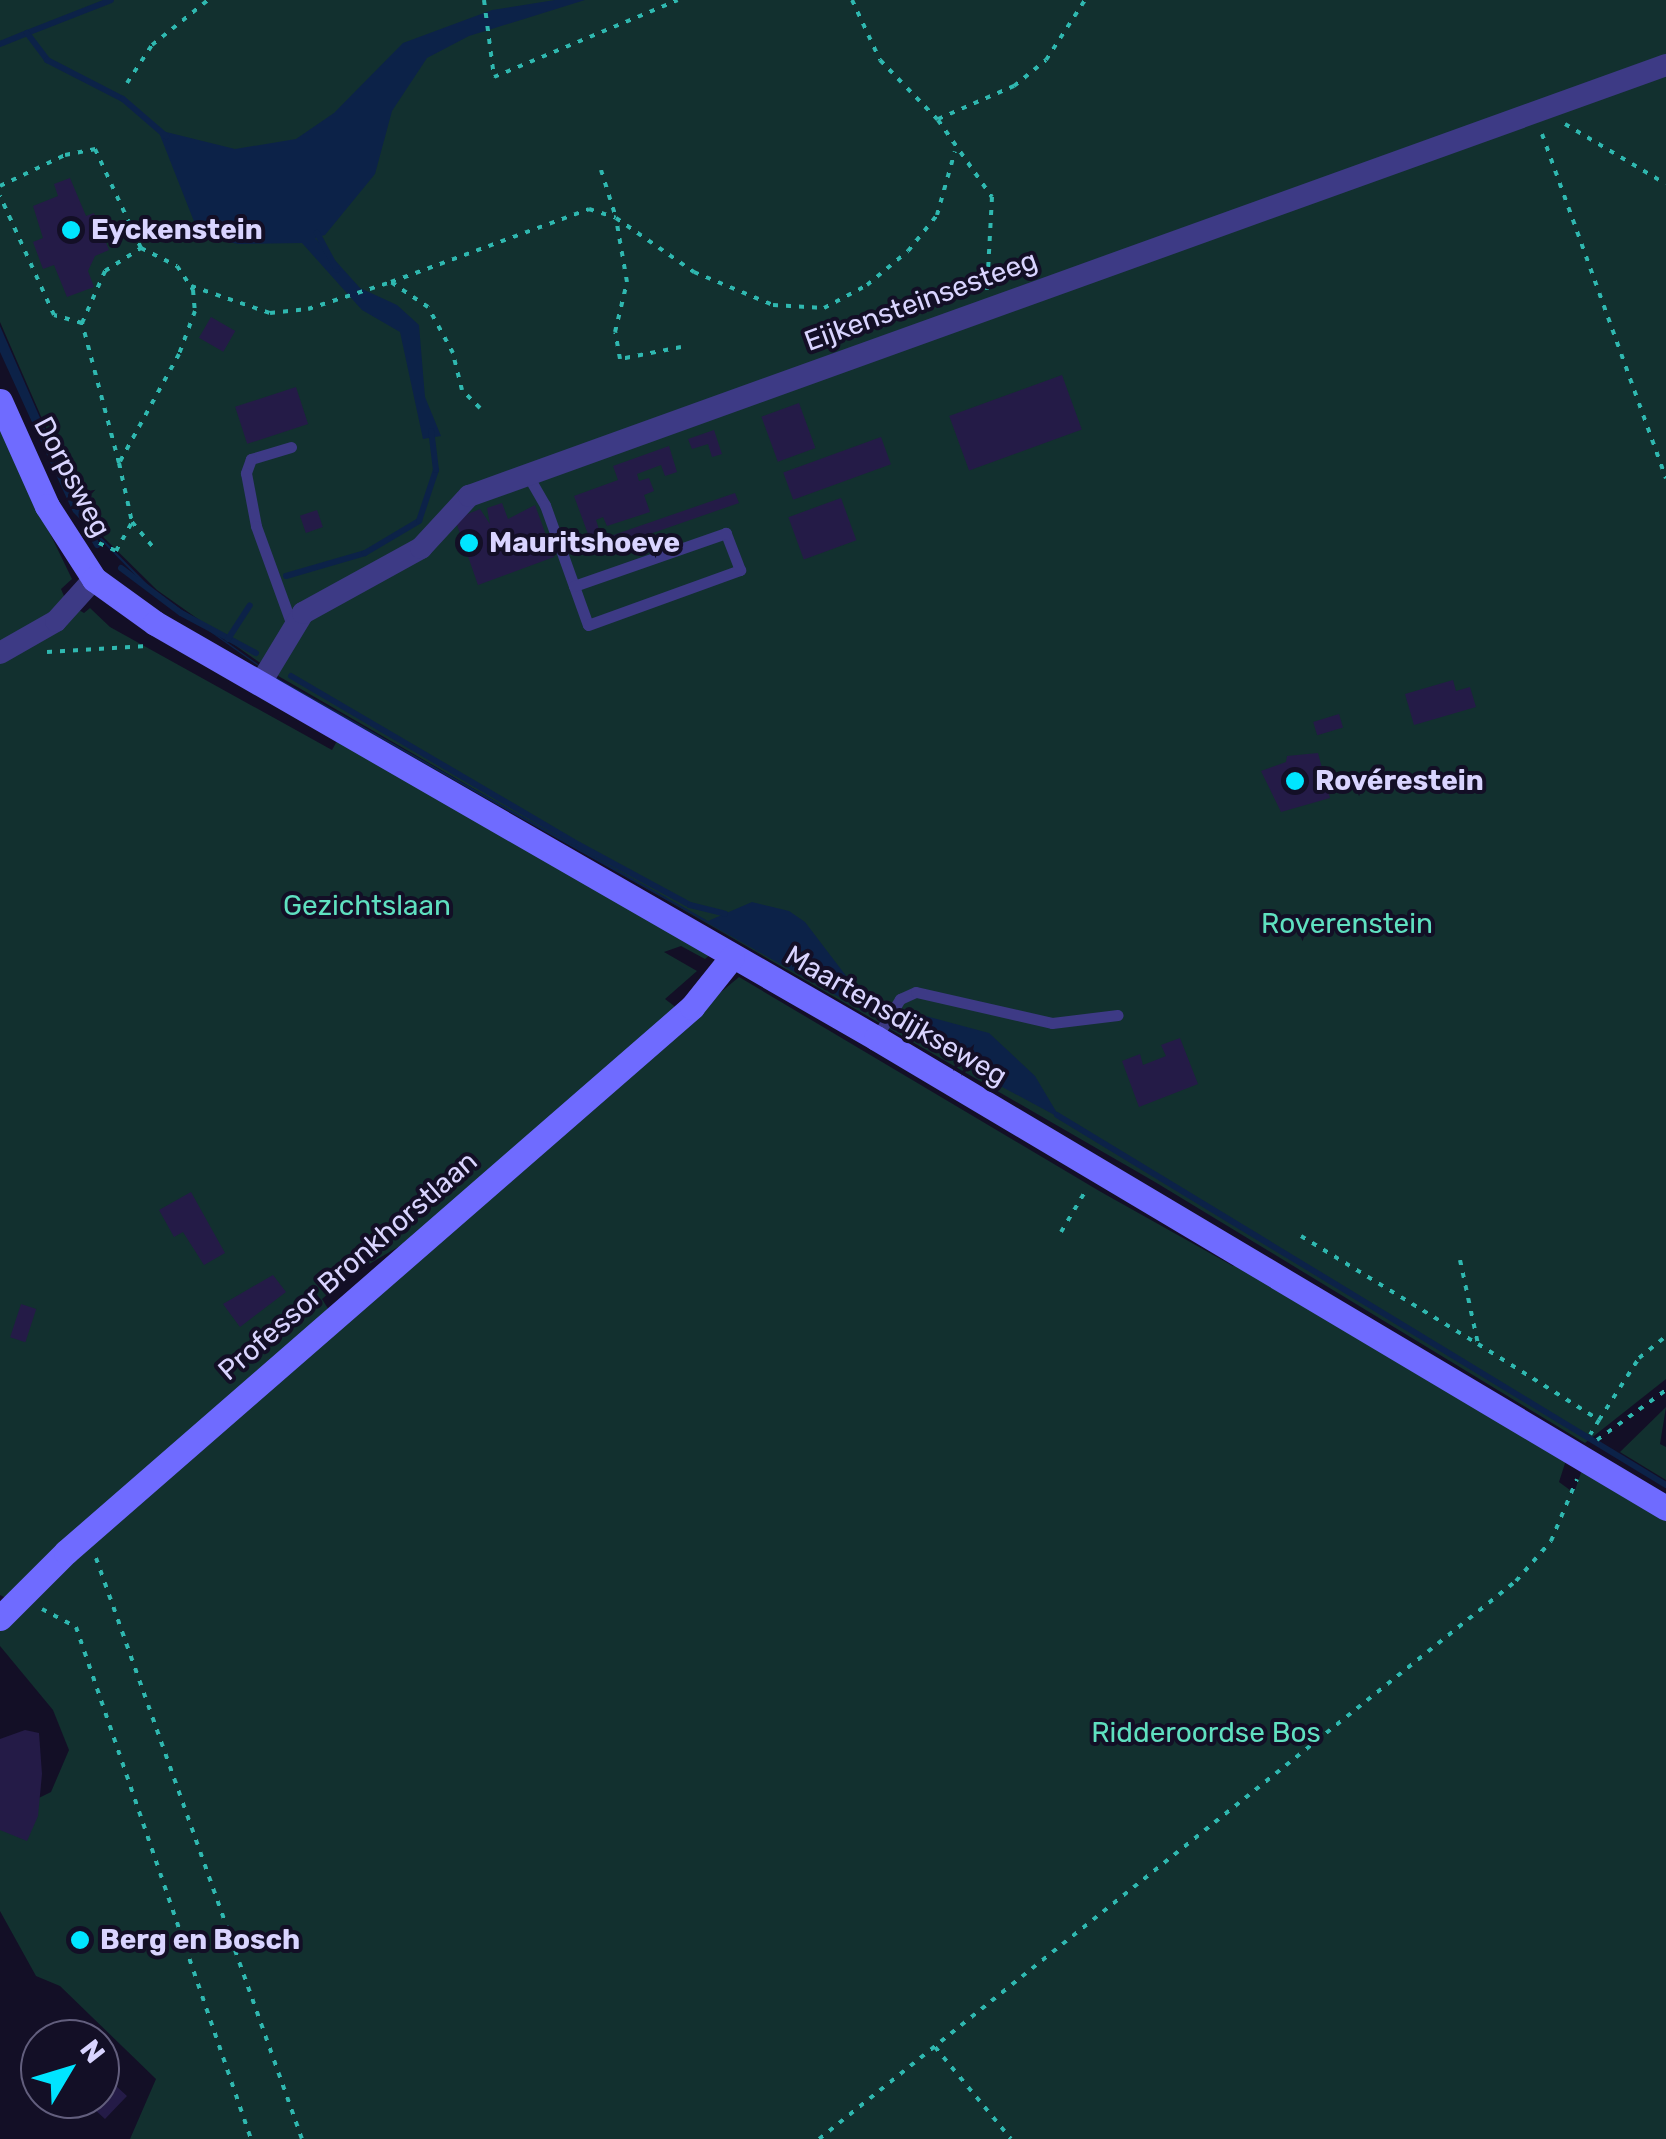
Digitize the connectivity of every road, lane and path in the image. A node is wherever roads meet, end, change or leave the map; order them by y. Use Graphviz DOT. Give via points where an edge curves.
graph roads {
  1 [pos="208,0"];
  2 [pos="484,0"];
  3 [pos="678,0"];
  4 [pos="852,0"];
  5 [pos="1085,0"];
  6 [pos="1666,66"];
  7 [pos="127,83"];
  8 [pos="1557,118"];
  9 [pos="938,120"];
  10 [pos="1538,125"];
  11 [pos="955,150"];
  12 [pos="601,170"];
  13 [pos="1666,184"];
  14 [pos="0,186"];
  15 [pos="0,196"];
  16 [pos="616,218"];
  17 [pos="141,248"];
  18 [pos="392,282"];
  19 [pos="190,286"];
  20 [pos="985,310"];
  21 [pos="82,323"];
  22 [pos="681,347"];
  23 [pos="0,400"];
  24 [pos="480,408"];
  25 [pos="291,447"];
  26 [pos="119,463"];
  27 [pos="526,474"];
  28 [pos="1666,478"];
  29 [pos="132,522"];
  30 [pos="57,525"];
  31 [pos="152,548"];
  32 [pos="94,578"];
  33 [pos="574,586"];
  34 [pos="293,628"];
  35 [pos="148,646"];
  36 [pos="9,650"];
  37 [pos="260,684"];
  38 [pos="732,957"];
  39 [pos="1118,1015"];
  40 [pos="876,1038"];
  41 [pos="1091,1177"];
  42 [pos="1060,1232"];
  43 [pos="1301,1236"];
  44 [pos="1460,1260"];
  45 [pos="1666,1336"];
  46 [pos="1478,1344"];
  47 [pos="1666,1390"];
  48 [pos="1599,1420"];
  49 [pos="1593,1431"];
  50 [pos="1583,1467"];
  51 [pos="1666,1508"];
  52 [pos="86,1535"];
  53 [pos="7,1610"];
  54 [pos="934,2047"];
  55 [pos="250,2139"];
  56 [pos="302,2139"];
  57 [pos="819,2139"];
  58 [pos="1011,2139"];
  1 -- 7 [label="path" via="152,45"];
  2 -- 3 [label="path" via="494,77"];
  4 -- 9 [label="path" via="880,60"];
  5 -- 9 [label="path" via="1046,60 1014,86"];
  6 -- 20 [label="street, Eijkensteinsesteeg"];
  8 -- 13 [label="path"];
  9 -- 11 [label="path"];
  10 -- 28 [label="path"];
  11 -- 16 [label="path" via="937,215 908,251 868,285 824,308 772,305 694,272"];
  11 -- 20 [label="path" via="992,198"];
  12 -- 16 [label="path"];
  14 -- 17 [label="path" via="65,155 96,149"];
  15 -- 21 [label="path" via="54,315"];
  16 -- 18 [label="path" via="589,209"];
  16 -- 22 [label="path" via="627,282 615,332 620,359"];
  17 -- 19 [label="path" via="177,266"];
  17 -- 21 [label="path" via="105,271"];
  18 -- 19 [label="path" via="348,299 270,313"];
  18 -- 24 [label="path" via="428,307 453,353 462,390"];
  19 -- 26 [label="path" via="195,311 179,354"];
  20 -- 27 [label="street, Eijkensteinsesteeg"];
  21 -- 26 [label="path"];
  23 -- 30 [label="street, Dorpsweg"];
  25 -- 34 [label="lane" via="252,459 246,473 256,526"];
  26 -- 29 [label="path"];
  27 -- 33 [label="lane"];
  27 -- 34 [label="street, Eijkensteinsesteeg" via="469,496 421,548 338,589"];
  29 -- 30 [label="path" via="116,550"];
  29 -- 31 [label="path"];
  30 -- 32 [label="street, Dorpsweg"];
  32 -- 36 [label="street" via="56,621"];
  32 -- 37 [label="street, Maartensdijkseweg" via="155,623"];
  33 -- 33 [label="lane" via="588,626 740,570 726,533"];
  34 -- 37 [label="street, Eijkensteinsesteeg"];
  35 -- 36 [label="path"];
  37 -- 38 [label="street, Maartensdijkseweg"];
  38 -- 40 [label="street, Maartensdijkseweg"];
  38 -- 52 [label="street, Professor Bronkhorstlaan" via="692,1007"];
  39 -- 40 [label="lane" via="1052,1023 916,992 900,999"];
  40 -- 50 [label="street, Maartensdijkseweg"];
  41 -- 42 [label="path"];
  43 -- 46 [label="path"];
  44 -- 46 [label="path"];
  45 -- 48 [label="path" via="1639,1358"];
  46 -- 48 [label="path"];
  47 -- 50 [label="path" via="1598,1438"];
  48 -- 49 [label="path"];
  50 -- 51 [label="street, Maartensdijkseweg"];
  50 -- 54 [label="path" via="1552,1541 1516,1581"];
  52 -- 53 [label="street, Professor Bronkhorstlaan"];
  52 -- 56 [label="path"];
  53 -- 55 [label="path" via="54,1612 76,1627"];
  54 -- 57 [label="path"];
  54 -- 58 [label="path"];
}
